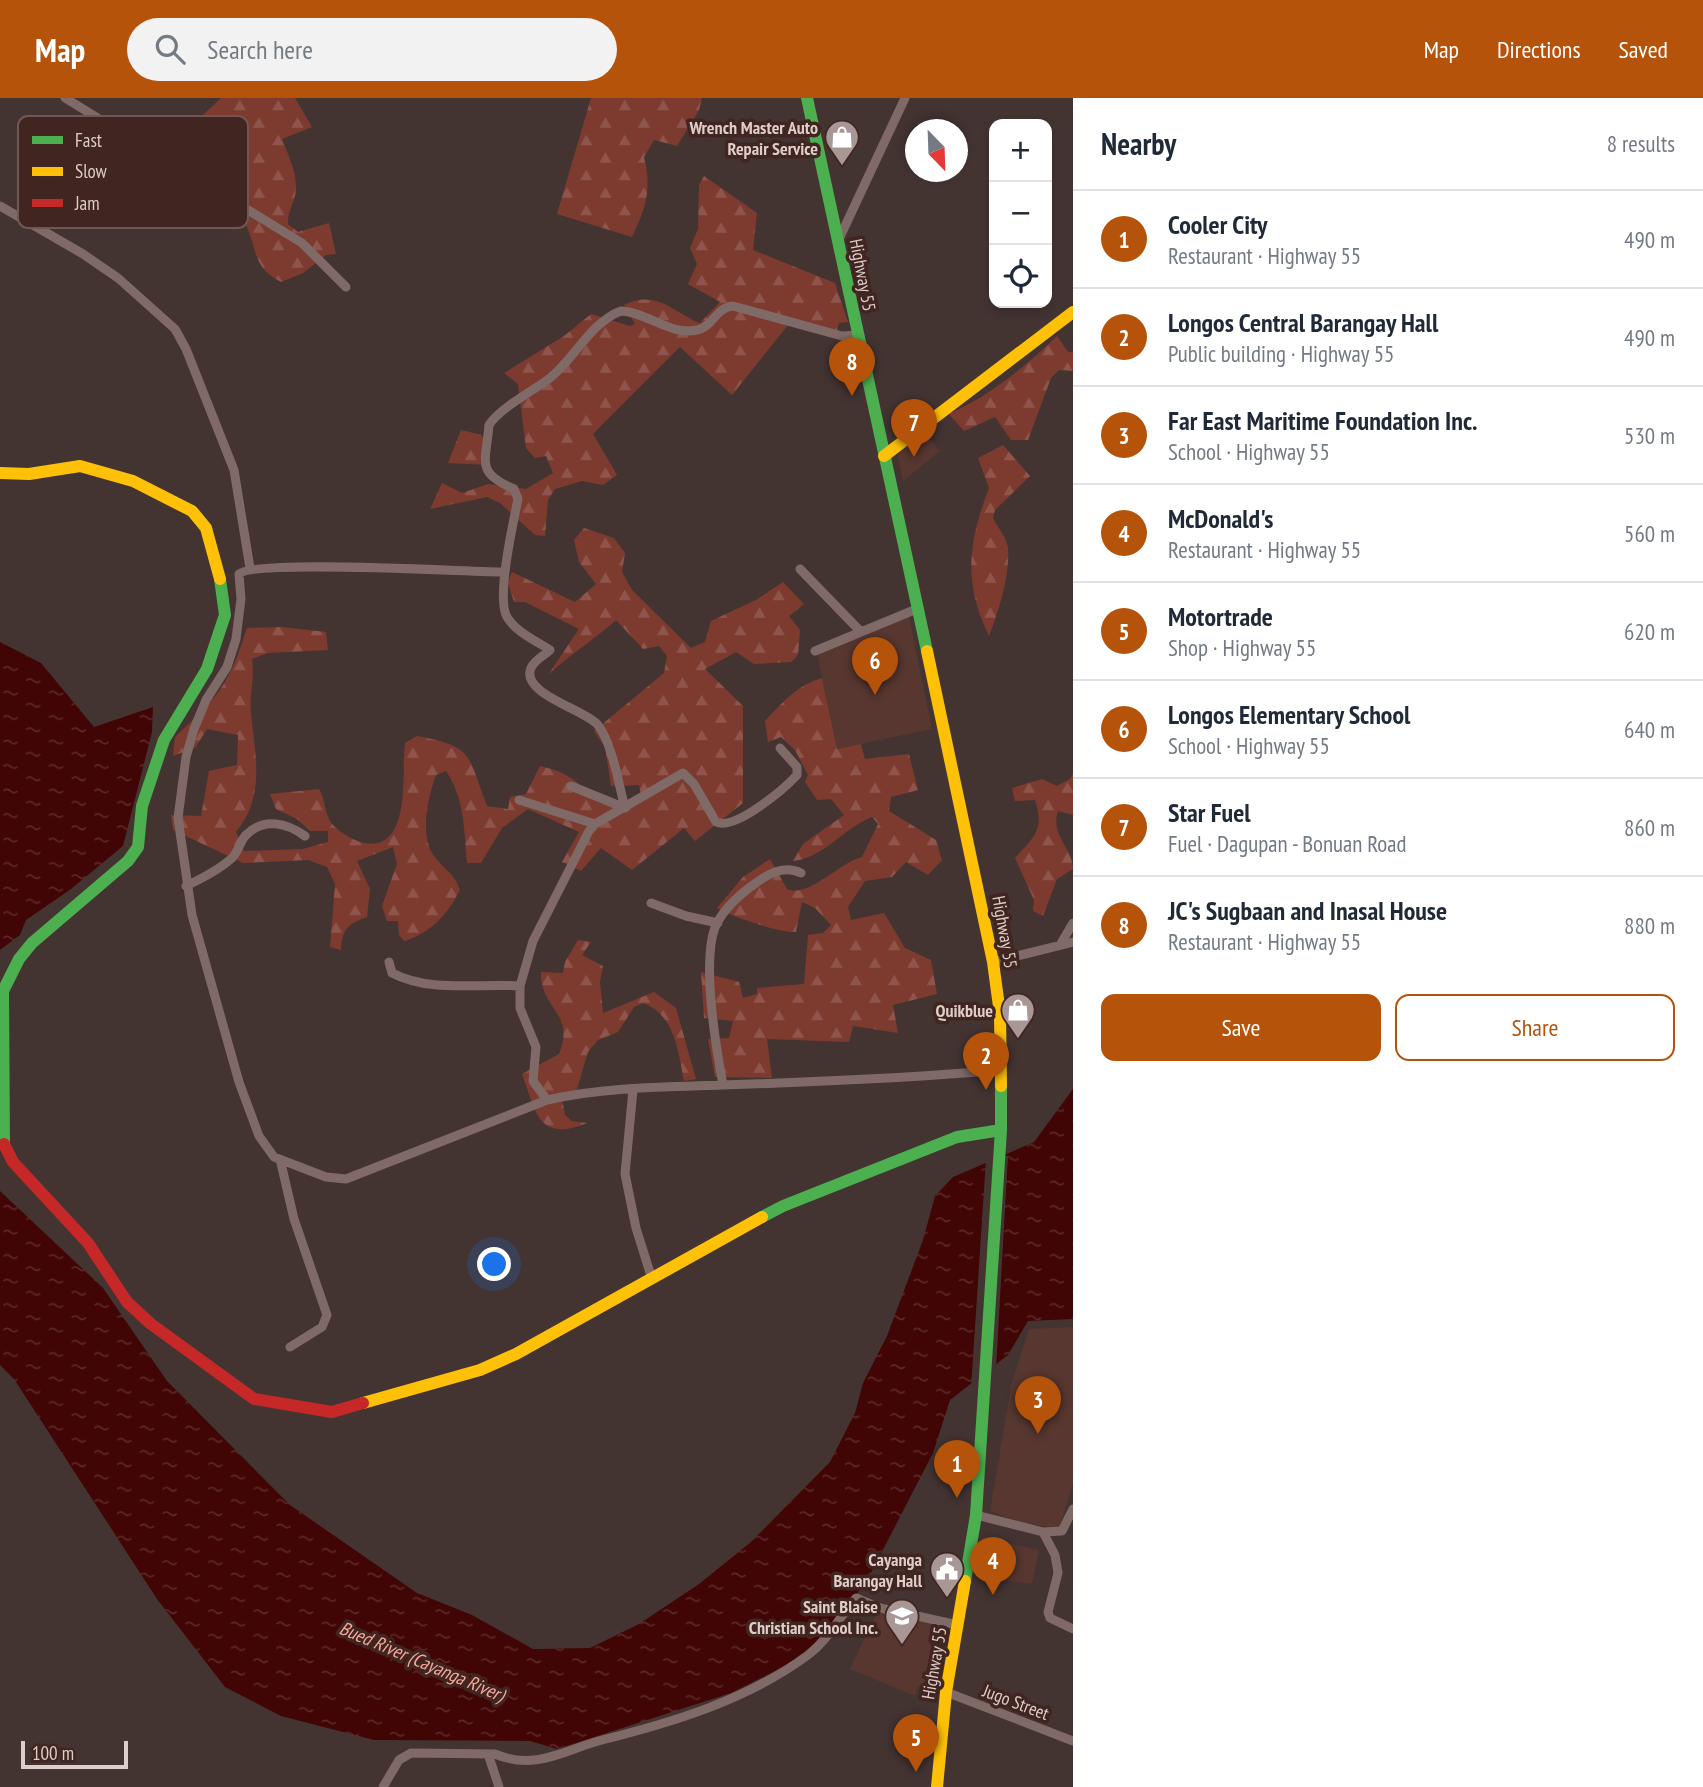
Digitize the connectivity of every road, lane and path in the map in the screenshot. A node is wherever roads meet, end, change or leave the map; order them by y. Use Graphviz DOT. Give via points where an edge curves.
graph roads {
  1 [pos="65,98"];
  2 [pos="807,98"];
  3 [pos="905,98"];
  4 [pos="94,116"];
  5 [pos="0,206"];
  6 [pos="248,210"];
  7 [pos="18,216"];
  8 [pos="38,228"];
  9 [pos="838,241"];
  10 [pos="346,287"];
  11 [pos="1073,312"];
  12 [pos="849,335"];
  13 [pos="884,456"];
  14 [pos="0,472"];
  15 [pos="250,568"];
  16 [pos="800,569"];
  17 [pos="505,572"];
  18 [pos="919,608"];
  19 [pos="861,632"];
  20 [pos="816,651"];
  21 [pos="780,748"];
  22 [pos="571,786"];
  23 [pos="519,800"];
  24 [pos="625,808"];
  25 [pos="596,824"];
  26 [pos="305,836"];
  27 [pos="801,873"];
  28 [pos="186,886"];
  29 [pos="652,903"];
  30 [pos="718,923"];
  31 [pos="1073,923"];
  32 [pos="1073,942"];
  33 [pos="1060,945"];
  34 [pos="389,962"];
  35 [pos="993,962"];
  36 [pos="520,986"];
  37 [pos="1002,1070"];
  38 [pos="723,1085"];
  39 [pos="633,1090"];
  40 [pos="547,1100"];
  41 [pos="1002,1130"];
  42 [pos="280,1159"];
  43 [pos="652,1279"];
  44 [pos="290,1347"];
  45 [pos="1073,1509"];
  46 [pos="976,1515"];
  47 [pos="1043,1532"];
  48 [pos="958,1625"];
  49 [pos="1073,1629"];
  50 [pos="947,1692"];
  51 [pos="1073,1741"];
  52 [pos="488,1754"];
  53 [pos="383,1787"];
  54 [pos="499,1787"];
  55 [pos="937,1787"];
  1 -- 4 [label="street"];
  2 -- 9 [label="main road, Highway 55"];
  3 -- 9 [label="street"];
  5 -- 7 [label="street"];
  6 -- 10 [label="street" via="302,243"];
  8 -- 15 [label="street" via="118,278 175,329 234,470"];
  9 -- 12 [label="main road, Highway 55"];
  11 -- 13 [label="main road"];
  12 -- 13 [label="main road, Highway 55"];
  12 -- 17 [label="street" via="733,306 695,331 621,311 601,321 551,377 489,425 486,470 517,492"];
  13 -- 18 [label="main road, Highway 55"];
  14 -- 43 [label="main road" via="29,474 80,466 133,481 175,500 206,528 225,597 225,615 213,654 164,740 142,806 138,846 128,861 33,943 3,991 4,1143 13,1162 88,1243 127,1302 151,1324 254,1399 286,1405 332,1412 480,1370"];
  15 -- 17 [label="street"];
  15 -- 28 [label="street" via="239,574 240,612 227,667 206,700 186,757 178,818"];
  16 -- 19 [label="street"];
  17 -- 24 [label="street" via="506,616 551,651 530,668 532,682 598,725"];
  18 -- 19 [label="street"];
  18 -- 35 [label="main road, Highway 55"];
  19 -- 20 [label="street"];
  21 -- 24 [label="street" via="797,767 797,775 769,801 730,823 716,822 683,773"];
  22 -- 24 [label="street"];
  23 -- 25 [label="street"];
  24 -- 25 [label="street"];
  25 -- 36 [label="street" via="533,942"];
  26 -- 28 [label="street" via="280,823 261,826 247,834 224,865"];
  27 -- 30 [label="street" via="786,870 765,876 730,903"];
  28 -- 42 [label="street" via="239,1082 259,1136"];
  29 -- 30 [label="street"];
  30 -- 38 [label="street" via="711,950 712,1015"];
  31 -- 33 [label="street"];
  32 -- 33 [label="street"];
  33 -- 35 [label="street"];
  34 -- 36 [label="street" via="392,973 419,981 482,988"];
  35 -- 37 [label="main road, Highway 55"];
  36 -- 40 [label="street" via="520,1008 536,1047 533,1081"];
  37 -- 38 [label="street" via="883,1080"];
  37 -- 41 [label="main road, Highway 55"];
  38 -- 39 [label="street"];
  39 -- 40 [label="street"];
  39 -- 43 [label="street" via="625,1174"];
  40 -- 42 [label="street" via="346,1179 326,1177"];
  41 -- 43 [label="main road" via="957,1137 826,1187"];
  41 -- 46 [label="main road, Highway 55"];
  42 -- 44 [label="street" via="294,1219 327,1315 322,1327"];
  45 -- 47 [label="street" via="1062,1531"];
  46 -- 47 [label="street"];
  46 -- 48 [label="main road, Highway 55"];
  47 -- 49 [label="street" via="1058,1565 1049,1618"];
  48 -- 50 [label="main road, Highway 55"];
  48 -- 52 [label="street" via="880,1608 856,1598 840,1623 808,1655 707,1709 548,1759 522,1761"];
  50 -- 51 [label="street, Jugo Street"];
  50 -- 55 [label="main road, Highway 55"];
  52 -- 53 [label="street" via="411,1753 399,1760"];
  52 -- 54 [label="street"];
}
